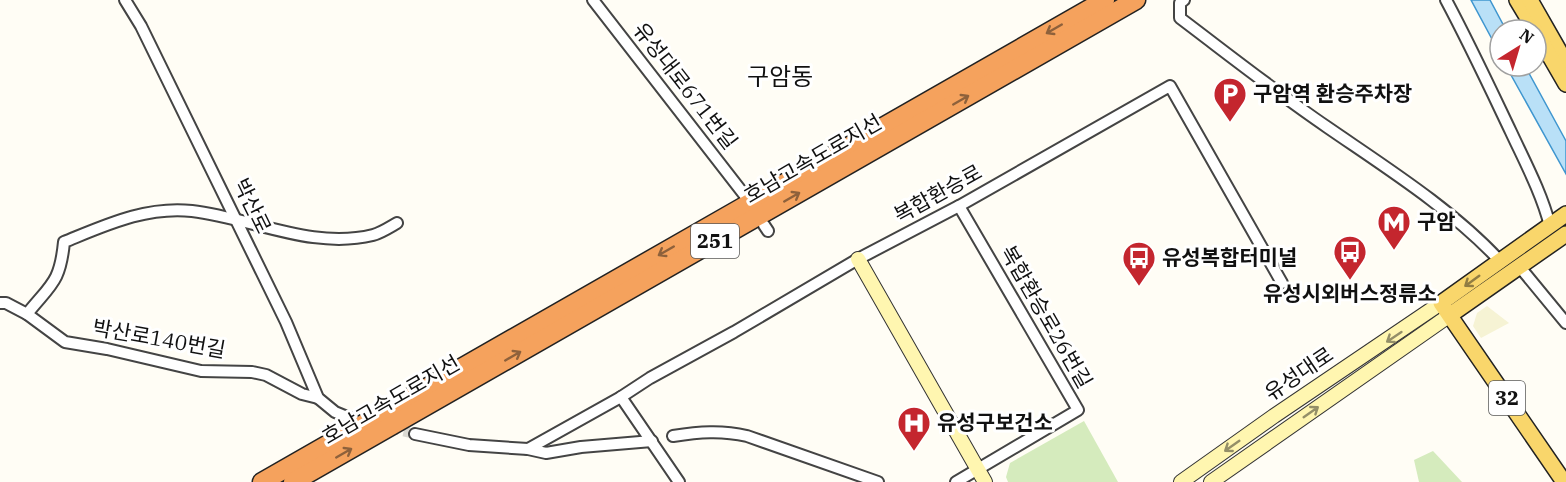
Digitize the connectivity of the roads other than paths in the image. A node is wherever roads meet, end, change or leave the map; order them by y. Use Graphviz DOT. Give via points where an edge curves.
graph roads {
  1 [pos="125,0"];
  2 [pos="593,0"];
  3 [pos="1105,0"];
  4 [pos="1136,0"];
  5 [pos="1184,0"];
  6 [pos="1446,0"];
  7 [pos="1517,0"];
  8 [pos="1530,0"];
  9 [pos="1527,18"];
  10 [pos="1548,53"];
  11 [pos="1566,63"];
  12 [pos="1566,84"];
  13 [pos="746,197"];
  14 [pos="959,206"];
  15 [pos="237,219"];
  16 [pos="398,223"];
  17 [pos="1559,227"];
  18 [pos="858,259"];
  19 [pos="1500,261"];
  20 [pos="1519,266"];
  21 [pos="1282,283"];
  22 [pos="0,303"];
  23 [pos="1445,309"];
  24 [pos="27,314"];
  25 [pos="1566,323"];
  26 [pos="318,398"];
  27 [pos="621,398"];
  28 [pos="352,419"];
  29 [pos="415,434"];
  30 [pos="673,436"];
  31 [pos="652,441"];
  32 [pos="528,449"];
  33 [pos="977,468"];
  34 [pos="1562,481"];
  35 [pos="262,482"];
  36 [pos="293,482"];
  37 [pos="679,482"];
  38 [pos="878,482"];
  39 [pos="956,482"];
  40 [pos="985,482"];
  41 [pos="1182,482"];
  42 [pos="1211,482"];
  1 -- 15 [label="street, 박산로"];
  2 -- 13 [label="street, 유성대로671번길"];
  3 -- 35 [label="highway, 호남고속도로지선 / 251, one-way"];
  36 -- 4 [label="highway, 호남고속도로지선 / 251, one-way"];
  5 -- 19 [label="street" via="1180,3 1180,18 1418,190"];
  6 -- 17 [label="street" via="1544,206"];
  7 -- 9 [label="main road"];
  8 -- 11 [label="main road"];
  10 -- 12 [label="main road"];
  14 -- 18 [label="street, 복합환승로"];
  14 -- 21 [label="street, 복합환승로" via="1170,86"];
  14 -- 33 [label="street, 복합환승로26번길" via="1078,410"];
  15 -- 16 [label="street" via="316,239 375,235"];
  15 -- 24 [label="street" via="192,211 159,211 130,216 64,242 58,275"];
  15 -- 26 [label="street, 박산로"];
  17 -- 19 [label="main road, 유성대로"];
  17 -- 20 [label="main road"];
  18 -- 27 [label="street, 복합환승로"];
  18 -- 33 [label="street"];
  19 -- 23 [label="main road, 유성대로, one-way"];
  20 -- 23 [label="main road"];
  20 -- 25 [label="street"];
  22 -- 24 [label="street, 박산로140번길"];
  23 -- 34 [label="main road, 32"];
  23 -- 41 [label="street, 유성대로, one-way" via="1408,327"];
  42 -- 23 [label="street, 유성대로, one-way"];
  24 -- 26 [label="street, 박산로140번길" via="65,342 201,371 266,375"];
  26 -- 28 [label="street" via="334,412"];
  27 -- 31 [label="street"];
  27 -- 32 [label="street, 복합환승로"];
  29 -- 32 [label="street" via="469,445"];
  30 -- 38 [label="street" via="725,431"];
  31 -- 32 [label="street" via="546,453"];
  31 -- 37 [label="street"];
  33 -- 39 [label="street"];
  33 -- 40 [label="street"];
}
